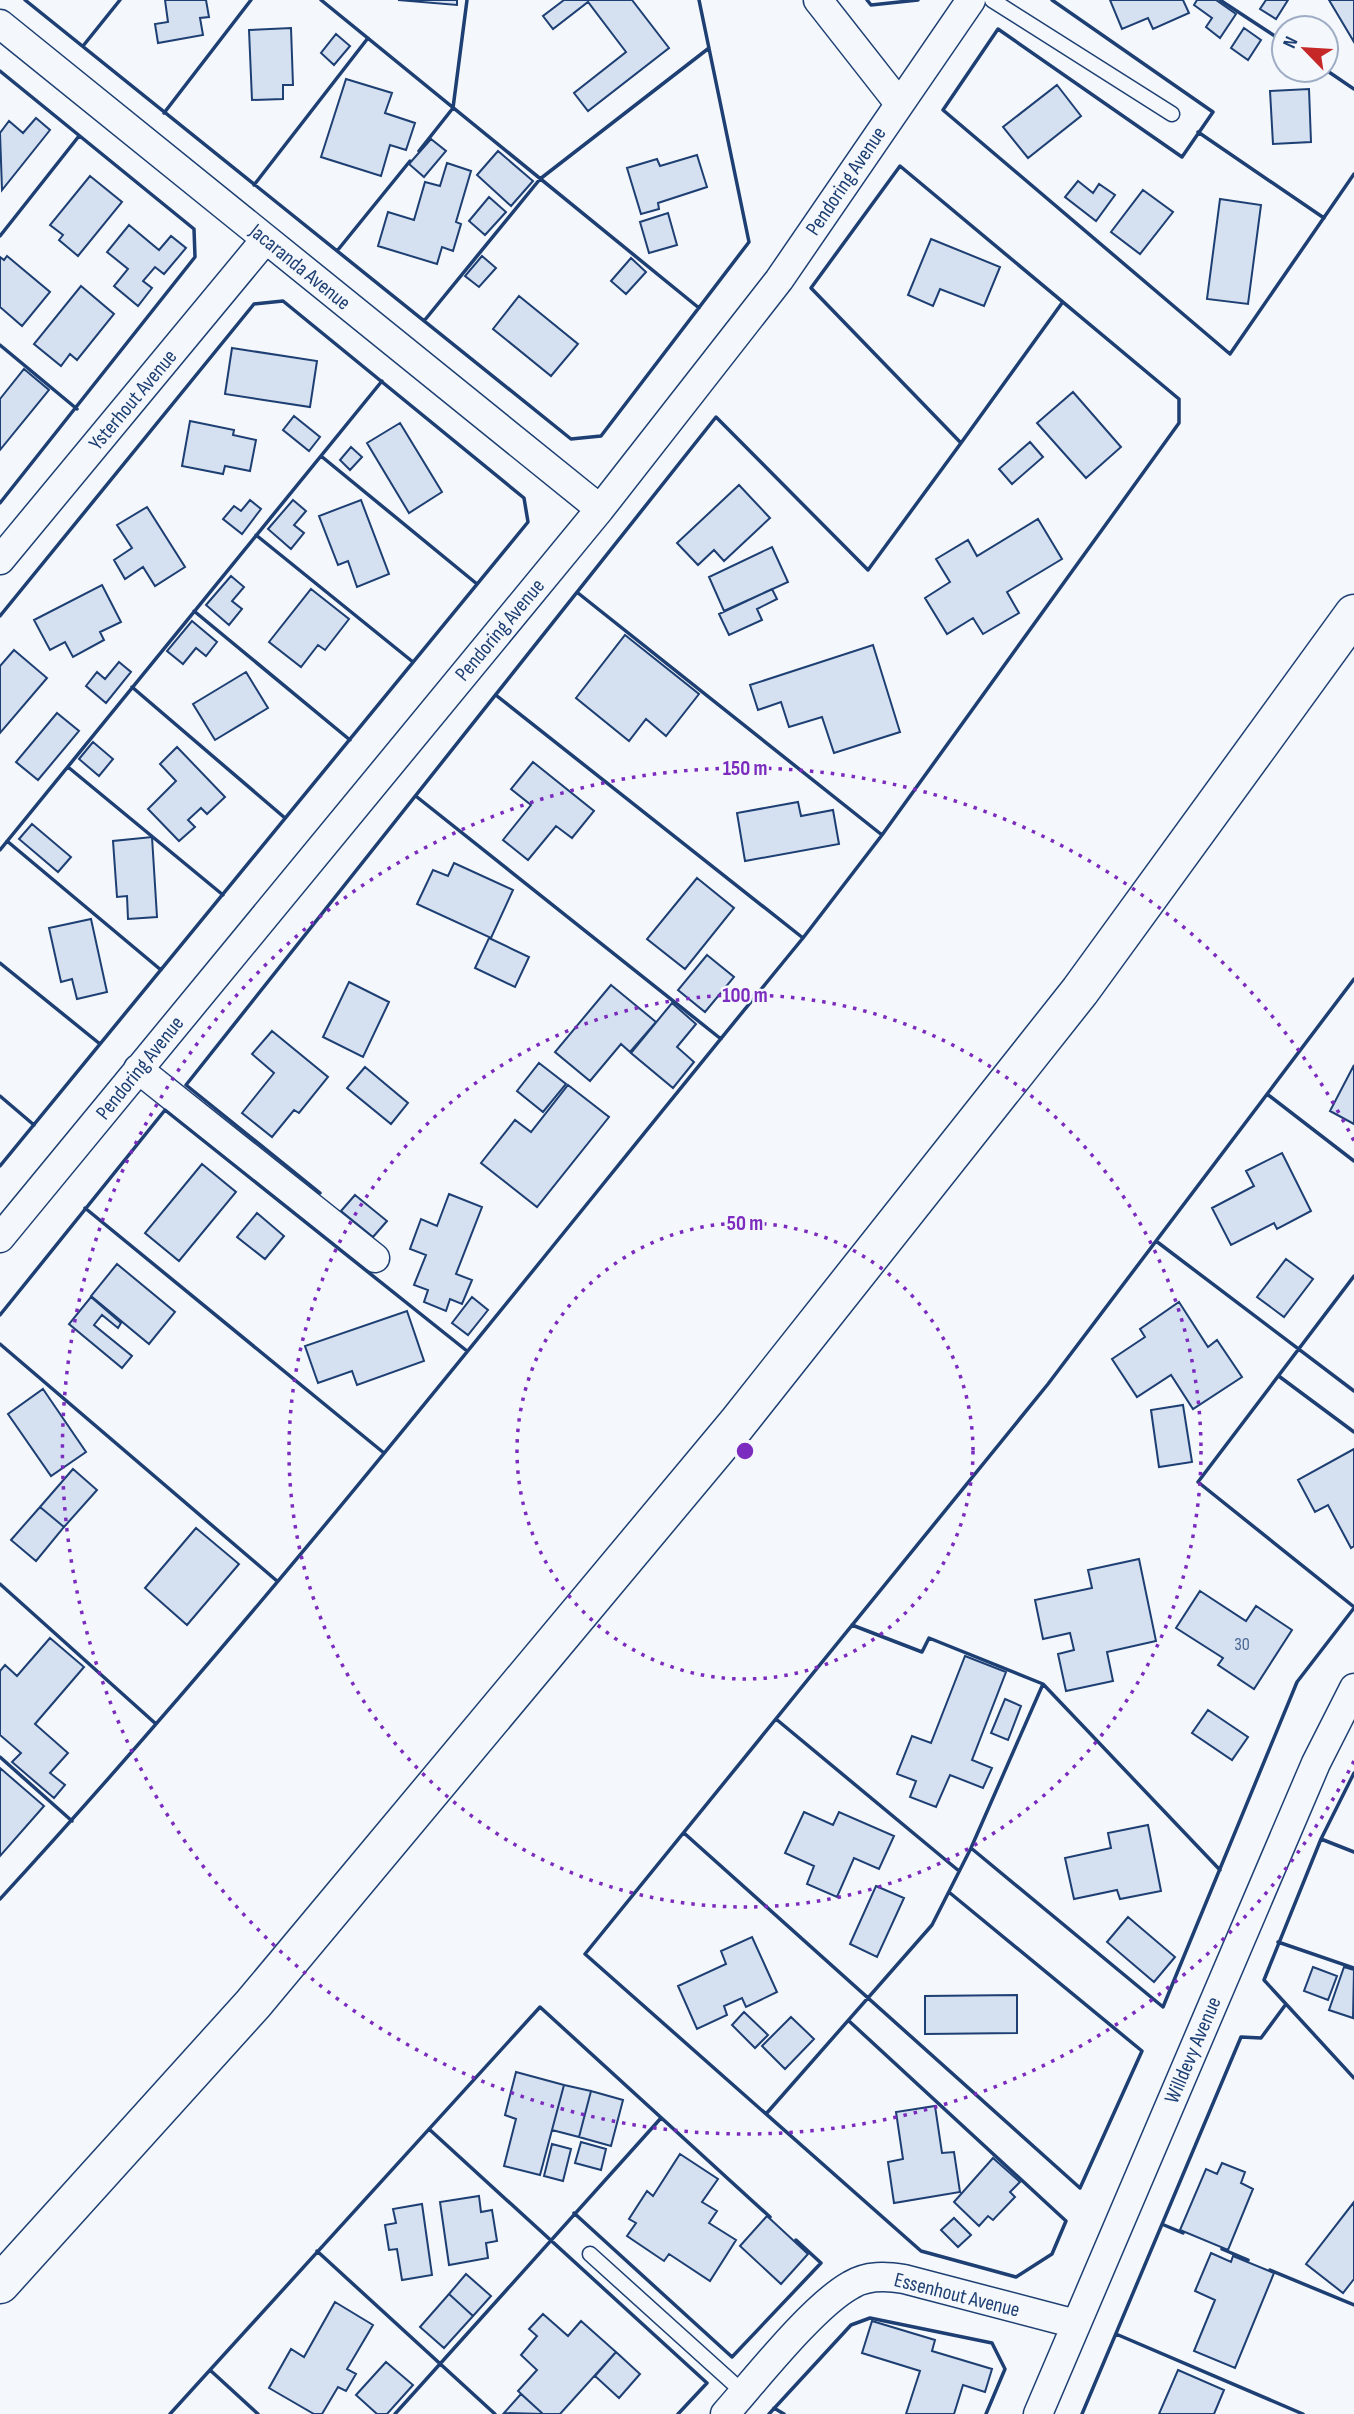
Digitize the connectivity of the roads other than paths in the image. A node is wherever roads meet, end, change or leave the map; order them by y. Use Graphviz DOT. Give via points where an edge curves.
graph roads {
  1 [pos="818,0"];
  2 [pos="971,0"];
  3 [pos="992,0"];
  4 [pos="0,24"];
  5 [pos="898,102"];
  6 [pos="1172,114"];
  7 [pos="265,240"];
  8 [pos="600,509"];
  9 [pos="0,559"];
  10 [pos="1354,614"];
  11 [pos="138,1069"];
  12 [pos="0,1238"];
  13 [pos="375,1258"];
  14 [pos="1354,1688"];
  15 [pos="590,2254"];
  16 [pos="0,2284"];
  17 [pos="1076,2325"];
  18 [pos="744,2393"];
  19 [pos="725,2414"];
  20 [pos="1038,2414"];
  1 -- 5 [label="street"];
  2 -- 5 [label="street, Pendoring Avenue"];
  3 -- 6 [label="lane"];
  4 -- 7 [label="street, Jacaranda Avenue"];
  5 -- 8 [label="street, Pendoring Avenue" via="779,280"];
  7 -- 8 [label="street, Jacaranda Avenue"];
  7 -- 9 [label="street, Ysterhout Avenue"];
  8 -- 11 [label="street, Pendoring Avenue"];
  10 -- 16 [label="highway" via="1080,991 737,1424 253,2004"];
  11 -- 12 [label="street, Pendoring Avenue"];
  11 -- 13 [label="street"];
  14 -- 17 [label="street, Willdevy Avenue" via="1316,1763"];
  15 -- 18 [label="lane"];
  17 -- 18 [label="street, Essenhout Avenue" via="904,2279 874,2277 851,2284 825,2305"];
  17 -- 20 [label="street, Willdevy Avenue"];
  18 -- 19 [label="street, Essenhout Avenue"];
}
